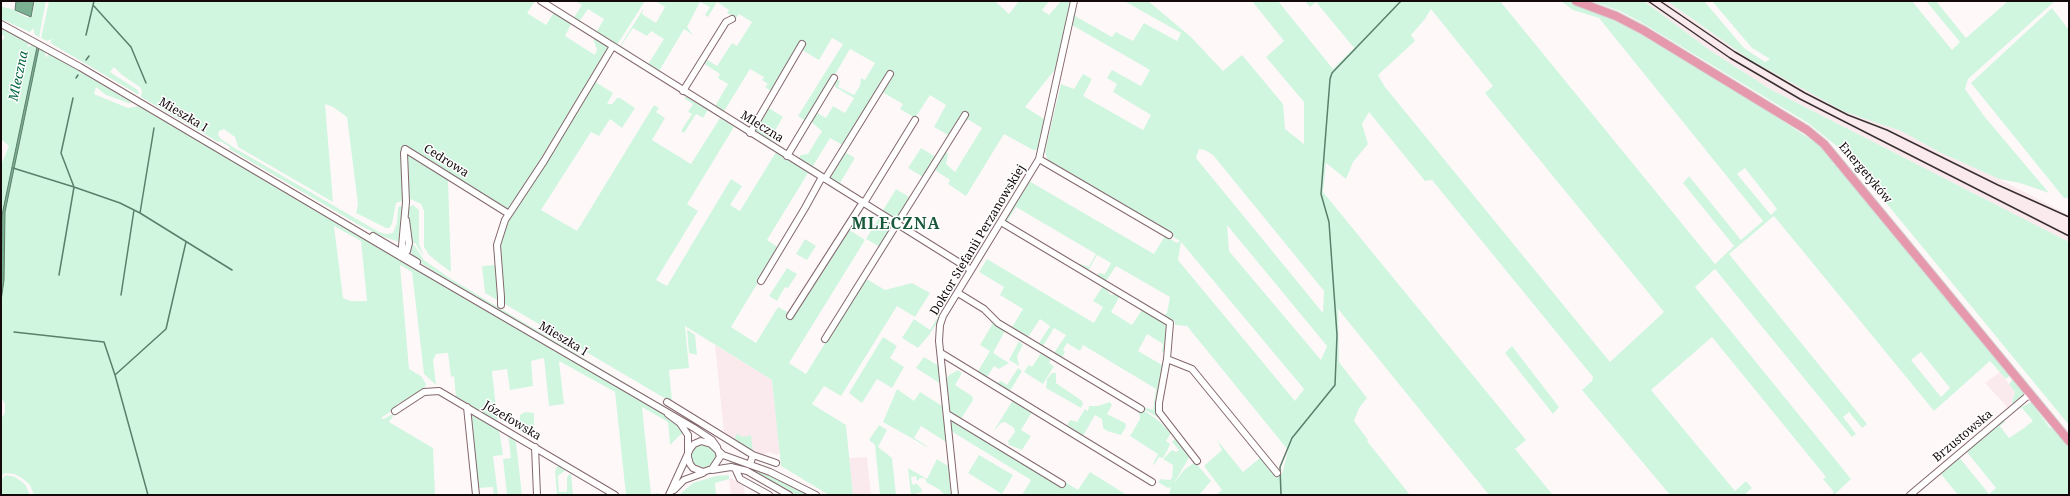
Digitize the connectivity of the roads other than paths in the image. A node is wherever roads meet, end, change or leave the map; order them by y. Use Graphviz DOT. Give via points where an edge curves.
graph roads {
  1 [pos="541,1"];
  2 [pos="1074,1"];
  3 [pos="1576,1"];
  4 [pos="732,19"];
  5 [pos="1,24"];
  6 [pos="802,44"];
  7 [pos="613,46"];
  8 [pos="890,74"];
  9 [pos="834,78"];
  10 [pos="683,91"];
  11 [pos="965,115"];
  12 [pos="914,120"];
  13 [pos="750,133"];
  14 [pos="787,156"];
  15 [pos="1039,159"];
  16 [pos="823,178"];
  17 [pos="863,203"];
  18 [pos="405,214"];
  19 [pos="509,214"];
  20 [pos="1001,222"];
  21 [pos="897,224"];
  22 [pos="352,227"];
  23 [pos="1169,235"];
  24 [pos="401,245"];
  25 [pos="393,248"];
  26 [pos="402,254"];
  27 [pos="971,270"];
  28 [pos="761,281"];
  29 [pos="958,293"];
  30 [pos="500,305"];
  31 [pos="790,316"];
  32 [pos="825,339"];
  33 [pos="941,353"];
  34 [pos="1167,359"];
  35 [pos="2030,394"];
  36 [pos="667,402"];
  37 [pos="673,406"];
  38 [pos="467,407"];
  39 [pos="1141,409"];
  40 [pos="395,411"];
  41 [pos="668,414"];
  42 [pos="947,414"];
  43 [pos="2069,441"];
  44 [pos="535,447"];
  45 [pos="719,452"];
  46 [pos="688,453"];
  47 [pos="753,455"];
  48 [pos="1197,460"];
  49 [pos="776,463"];
  50 [pos="750,464"];
  51 [pos="736,468"];
  52 [pos="707,471"];
  53 [pos="1277,473"];
  54 [pos="1152,482"];
  55 [pos="1062,484"];
  56 [pos="476,495"];
  57 [pos="537,495"];
  58 [pos="615,495"];
  59 [pos="670,495"];
  60 [pos="769,495"];
  61 [pos="790,495"];
  62 [pos="816,495"];
  63 [pos="955,495"];
  64 [pos="1910,495"];
  1 -- 7 [label="street, Mleczna"];
  2 -- 15 [label="street, Doktor Stefanii Perzanowskiej"];
  3 -- 35 [label="main road, Energetyków" via="1630,22 1816,137 1832,152"];
  4 -- 10 [label="street" via="726,22"];
  5 -- 22 [label="street, Mieszka I" via="49,49"];
  6 -- 13 [label="street"];
  7 -- 10 [label="street, Mleczna"];
  7 -- 19 [label="street"];
  8 -- 16 [label="street"];
  9 -- 14 [label="street"];
  10 -- 13 [label="street, Mleczna"];
  11 -- 21 [label="street"];
  12 -- 17 [label="street"];
  13 -- 14 [label="street, Mleczna"];
  14 -- 16 [label="street, Mleczna"];
  15 -- 20 [label="street, Doktor Stefanii Perzanowskiej"];
  15 -- 23 [label="street"];
  16 -- 17 [label="street, Mleczna"];
  16 -- 28 [label="street"];
  17 -- 21 [label="street, Mleczna"];
  17 -- 31 [label="street"];
  18 -- 19 [label="street, Cedrowa" via="406,149"];
  18 -- 24 [label="street, Cedrowa"];
  18 -- 26 [label="street, Cedrowa" via="409,243"];
  19 -- 30 [label="street" via="497,245 502,297"];
  20 -- 27 [label="street, Doktor Stefanii Perzanowskiej"];
  20 -- 34 [label="street" via="1170,323"];
  21 -- 27 [label="street, Mleczna"];
  21 -- 32 [label="street"];
  22 -- 25 [label="street, Mieszka I"];
  22 -- 26 [label="street, Mieszka I"];
  24 -- 25 [label="street"];
  24 -- 26 [label="street, Cedrowa"];
  25 -- 26 [label="street, Mieszka I"];
  26 -- 41 [label="street, Mieszka I" via="430,270 447,284"];
  27 -- 29 [label="street, Doktor Stefanii Perzanowskiej"];
  29 -- 33 [label="street, Doktor Stefanii Perzanowskiej" via="940,325"];
  29 -- 39 [label="street" via="982,307 998,323"];
  33 -- 42 [label="street, Doktor Stefanii Perzanowskiej"];
  33 -- 54 [label="street"];
  34 -- 48 [label="street" via="1159,412"];
  34 -- 53 [label="street" via="1192,369"];
  35 -- 43 [label="main road, Energetyków"];
  35 -- 64 [label="street, Brzustowska"];
  36 -- 37 [label="street"];
  37 -- 41 [label="street"];
  37 -- 47 [label="street"];
  38 -- 40 [label="street, Józefowska" via="439,391 432,390 424,392"];
  38 -- 44 [label="street, Józefowska"];
  38 -- 56 [label="street"];
  41 -- 45 [label="street" via="710,438"];
  41 -- 46 [label="street" via="680,423 687,434"];
  42 -- 55 [label="street"];
  42 -- 63 [label="street, Doktor Stefanii Perzanowskiej"];
  44 -- 57 [label="street"];
  44 -- 58 [label="street, Józefowska"];
  45 -- 46 [label="street" via="709,442 701,441 694,444"];
  45 -- 50 [label="street"];
  45 -- 52 [label="street" via="718,462"];
  46 -- 52 [label="street" via="688,460 693,468"];
  46 -- 59 [label="street"];
  47 -- 49 [label="street"];
  47 -- 50 [label="street"];
  50 -- 62 [label="street"];
  51 -- 52 [label="street" via="725,467"];
  51 -- 60 [label="street" via="740,479"];
  51 -- 61 [label="street" via="752,473"];
  52 -- 59 [label="street" via="684,480"];
}
